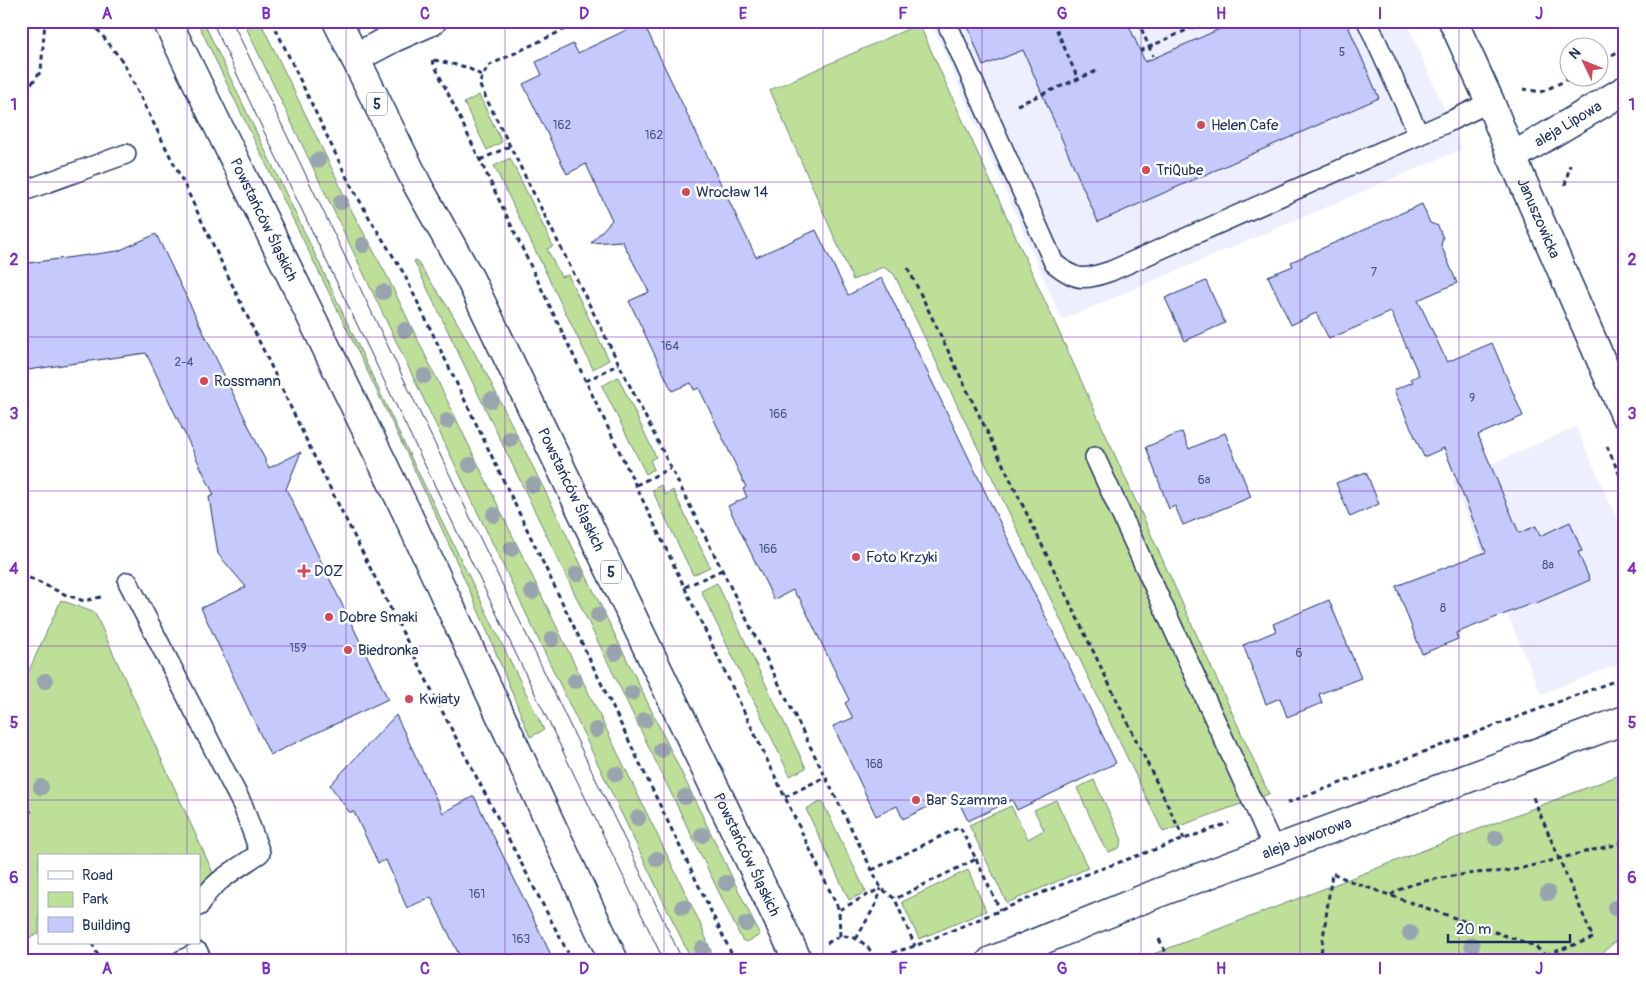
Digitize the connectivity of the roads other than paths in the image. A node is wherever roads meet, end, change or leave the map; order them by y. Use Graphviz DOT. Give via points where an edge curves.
graph roads {
  1 [pos="168,21"];
  2 [pos="337,21"];
  3 [pos="432,21"];
  4 [pos="946,21"];
  5 [pos="1367,21"];
  6 [pos="1453,21"];
  7 [pos="355,58"];
  8 [pos="1625,90"];
  9 [pos="1490,102"];
  10 [pos="1418,135"];
  11 [pos="126,154"];
  12 [pos="1512,157"];
  13 [pos="21,192"];
  14 [pos="1625,415"];
  15 [pos="1095,457"];
  16 [pos="128,582"];
  17 [pos="1625,720"];
  18 [pos="1274,849"];
  19 [pos="200,904"];
  20 [pos="199,952"];
  21 [pos="1009,958"];
  22 [pos="180,961"];
  23 [pos="614,961"];
  24 [pos="798,961"];
  1 -- 23 [label="main road, Powstańców Śląskich" via="405,510"];
  2 -- 7 [label="main road, Powstańców Śląskich / 5"];
  3 -- 7 [label="main road"];
  4 -- 10 [label="lane" via="1054,263 1069,275 1087,278 1111,272"];
  5 -- 10 [label="lane"];
  6 -- 9 [label="main road, Januszowicka"];
  7 -- 24 [label="main road, Powstańców Śląskich / 5" via="418,186 470,279"];
  8 -- 12 [label="main road, aleja Lipowa"];
  9 -- 10 [label="lane"];
  9 -- 12 [label="main road, Januszowicka"];
  11 -- 13 [label="lane"];
  12 -- 14 [label="main road, Januszowicka"];
  15 -- 18 [label="lane"];
  16 -- 19 [label="lane" via="243,806 260,853 222,878"];
  17 -- 18 [label="main road, aleja Jaworowa"];
  18 -- 21 [label="main road, aleja Jaworowa" via="1034,943"];
  20 -- 22 [label="lane"];
}
